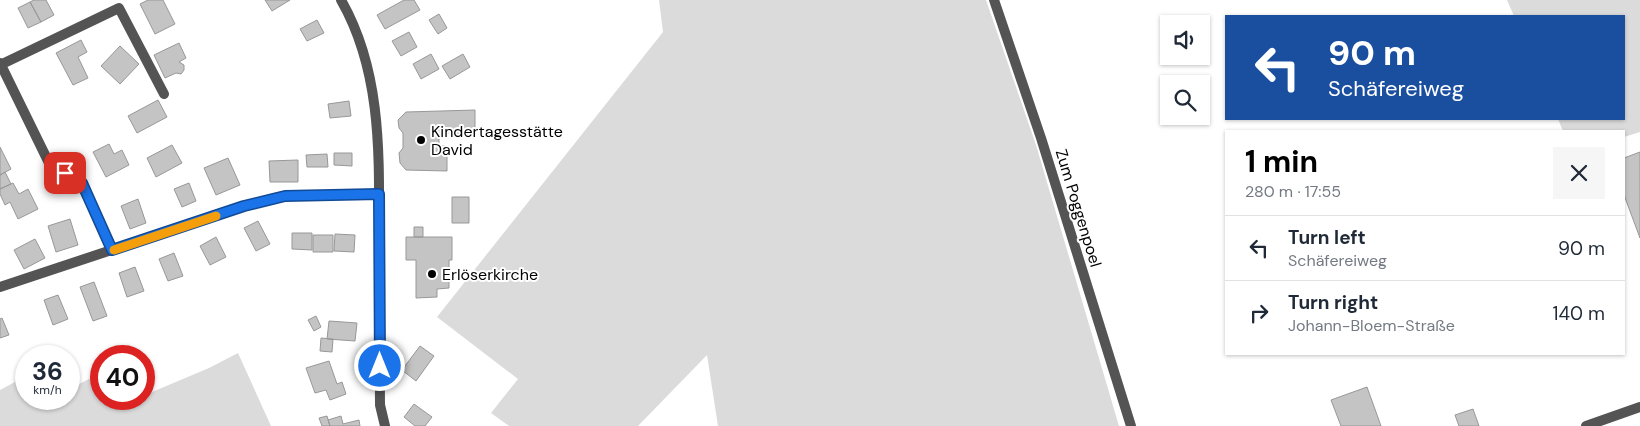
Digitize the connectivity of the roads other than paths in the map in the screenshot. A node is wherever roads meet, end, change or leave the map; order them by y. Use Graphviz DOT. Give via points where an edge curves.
graph roads {
  1 [pos="341,0"];
  2 [pos="994,0"];
  3 [pos="118,4"];
  4 [pos="1,63"];
  5 [pos="164,94"];
  6 [pos="379,194"];
  7 [pos="112,250"];
  8 [pos="0,287"];
  9 [pos="1640,407"];
  10 [pos="385,426"];
  11 [pos="1131,426"];
  12 [pos="1586,426"];
  1 -- 6 [label="street" via="354,22 376,104"];
  2 -- 11 [label="street, Zum Poggenpoel"];
  3 -- 4 [label="street"];
  3 -- 5 [label="street"];
  4 -- 7 [label="street" via="49,163 82,183"];
  6 -- 7 [label="street" via="285,196 244,206"];
  6 -- 10 [label="street" via="380,404"];
  7 -- 8 [label="street"];
  9 -- 12 [label="street"];
}
